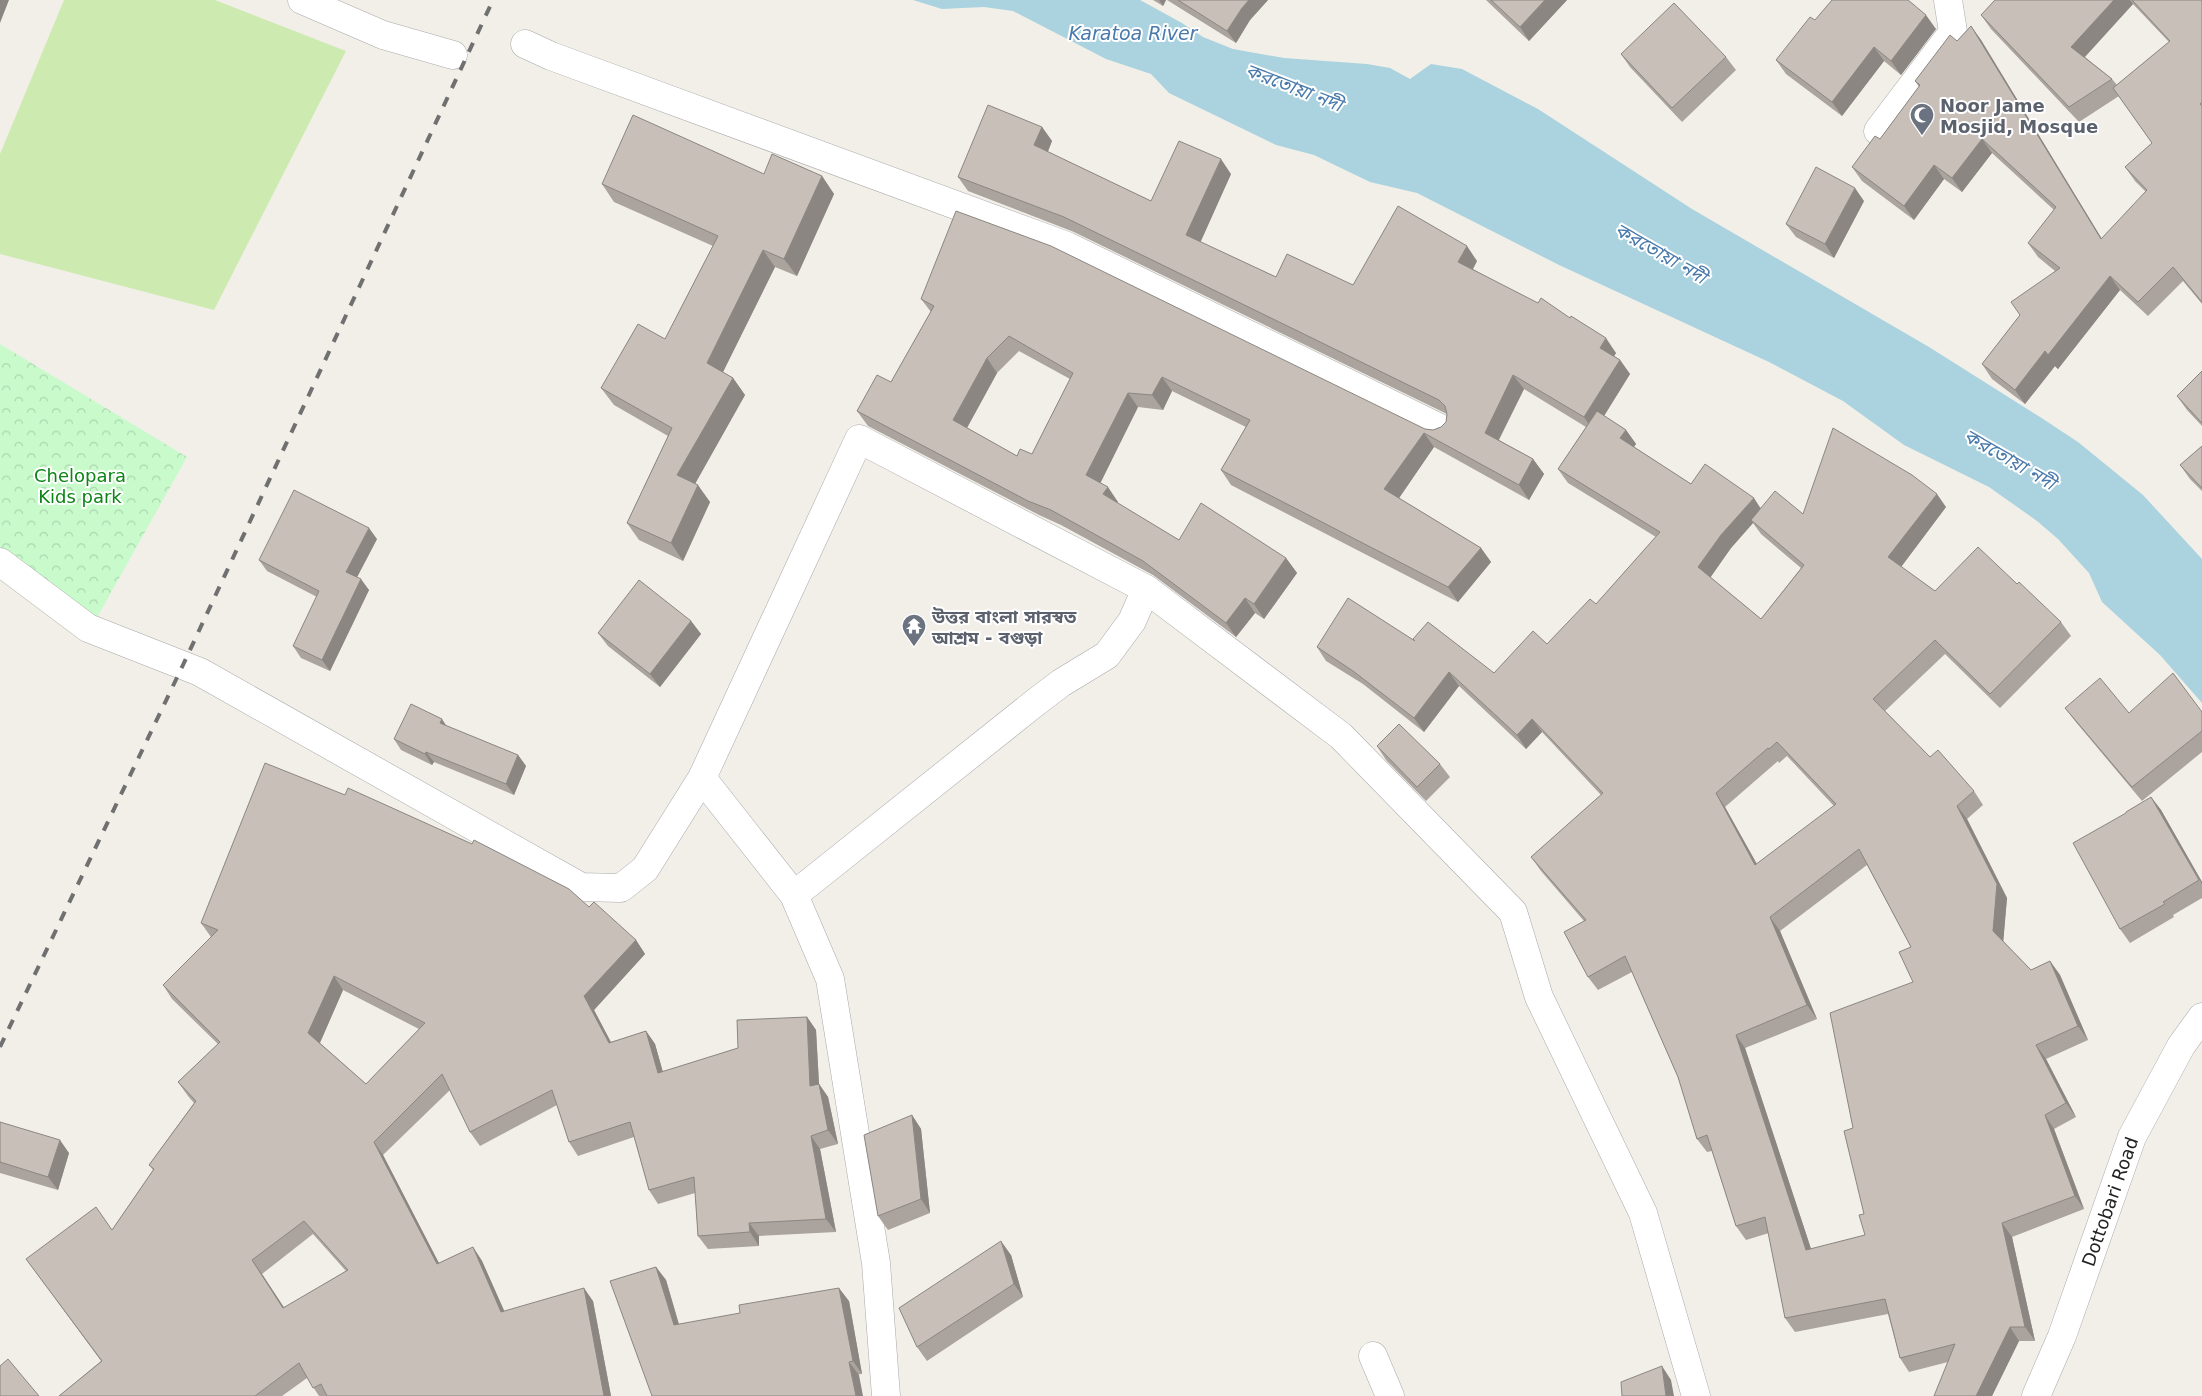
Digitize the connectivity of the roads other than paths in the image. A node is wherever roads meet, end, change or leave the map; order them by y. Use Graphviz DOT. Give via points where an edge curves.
graph roads {
  1 [pos="302,0"];
  2 [pos="1948,0"];
  3 [pos="525,44"];
  4 [pos="454,55"];
  5 [pos="1878,131"];
  6 [pos="1442,429"];
  7 [pos="0,562"];
  8 [pos="1146,589"];
  9 [pos="702,778"];
  10 [pos="794,895"];
  11 [pos="2202,1016"];
  12 [pos="1373,1356"];
  13 [pos="886,1396"];
  14 [pos="1390,1396"];
  15 [pos="1696,1396"];
  16 [pos="2036,1396"];
  1 -- 4 [label="street" via="382,35"];
  2 -- 5 [label="street" via="1953,32"];
  3 -- 6 [label="street" via="1067,246"];
  7 -- 9 [label="street" via="88,628 200,672 581,887 621,888 645,869"];
  8 -- 9 [label="street" via="859,439"];
  8 -- 10 [label="street" via="1132,621 1107,654 1036,702"];
  8 -- 15 [label="street" via="1341,736 1513,912 1539,997 1643,1213"];
  9 -- 10 [label="street"];
  10 -- 13 [label="street" via="830,979 876,1263"];
  11 -- 16 [label="street, Dottobari Road" via="2181,1046 2132,1137 2062,1336"];
  12 -- 14 [label="street"];
}
